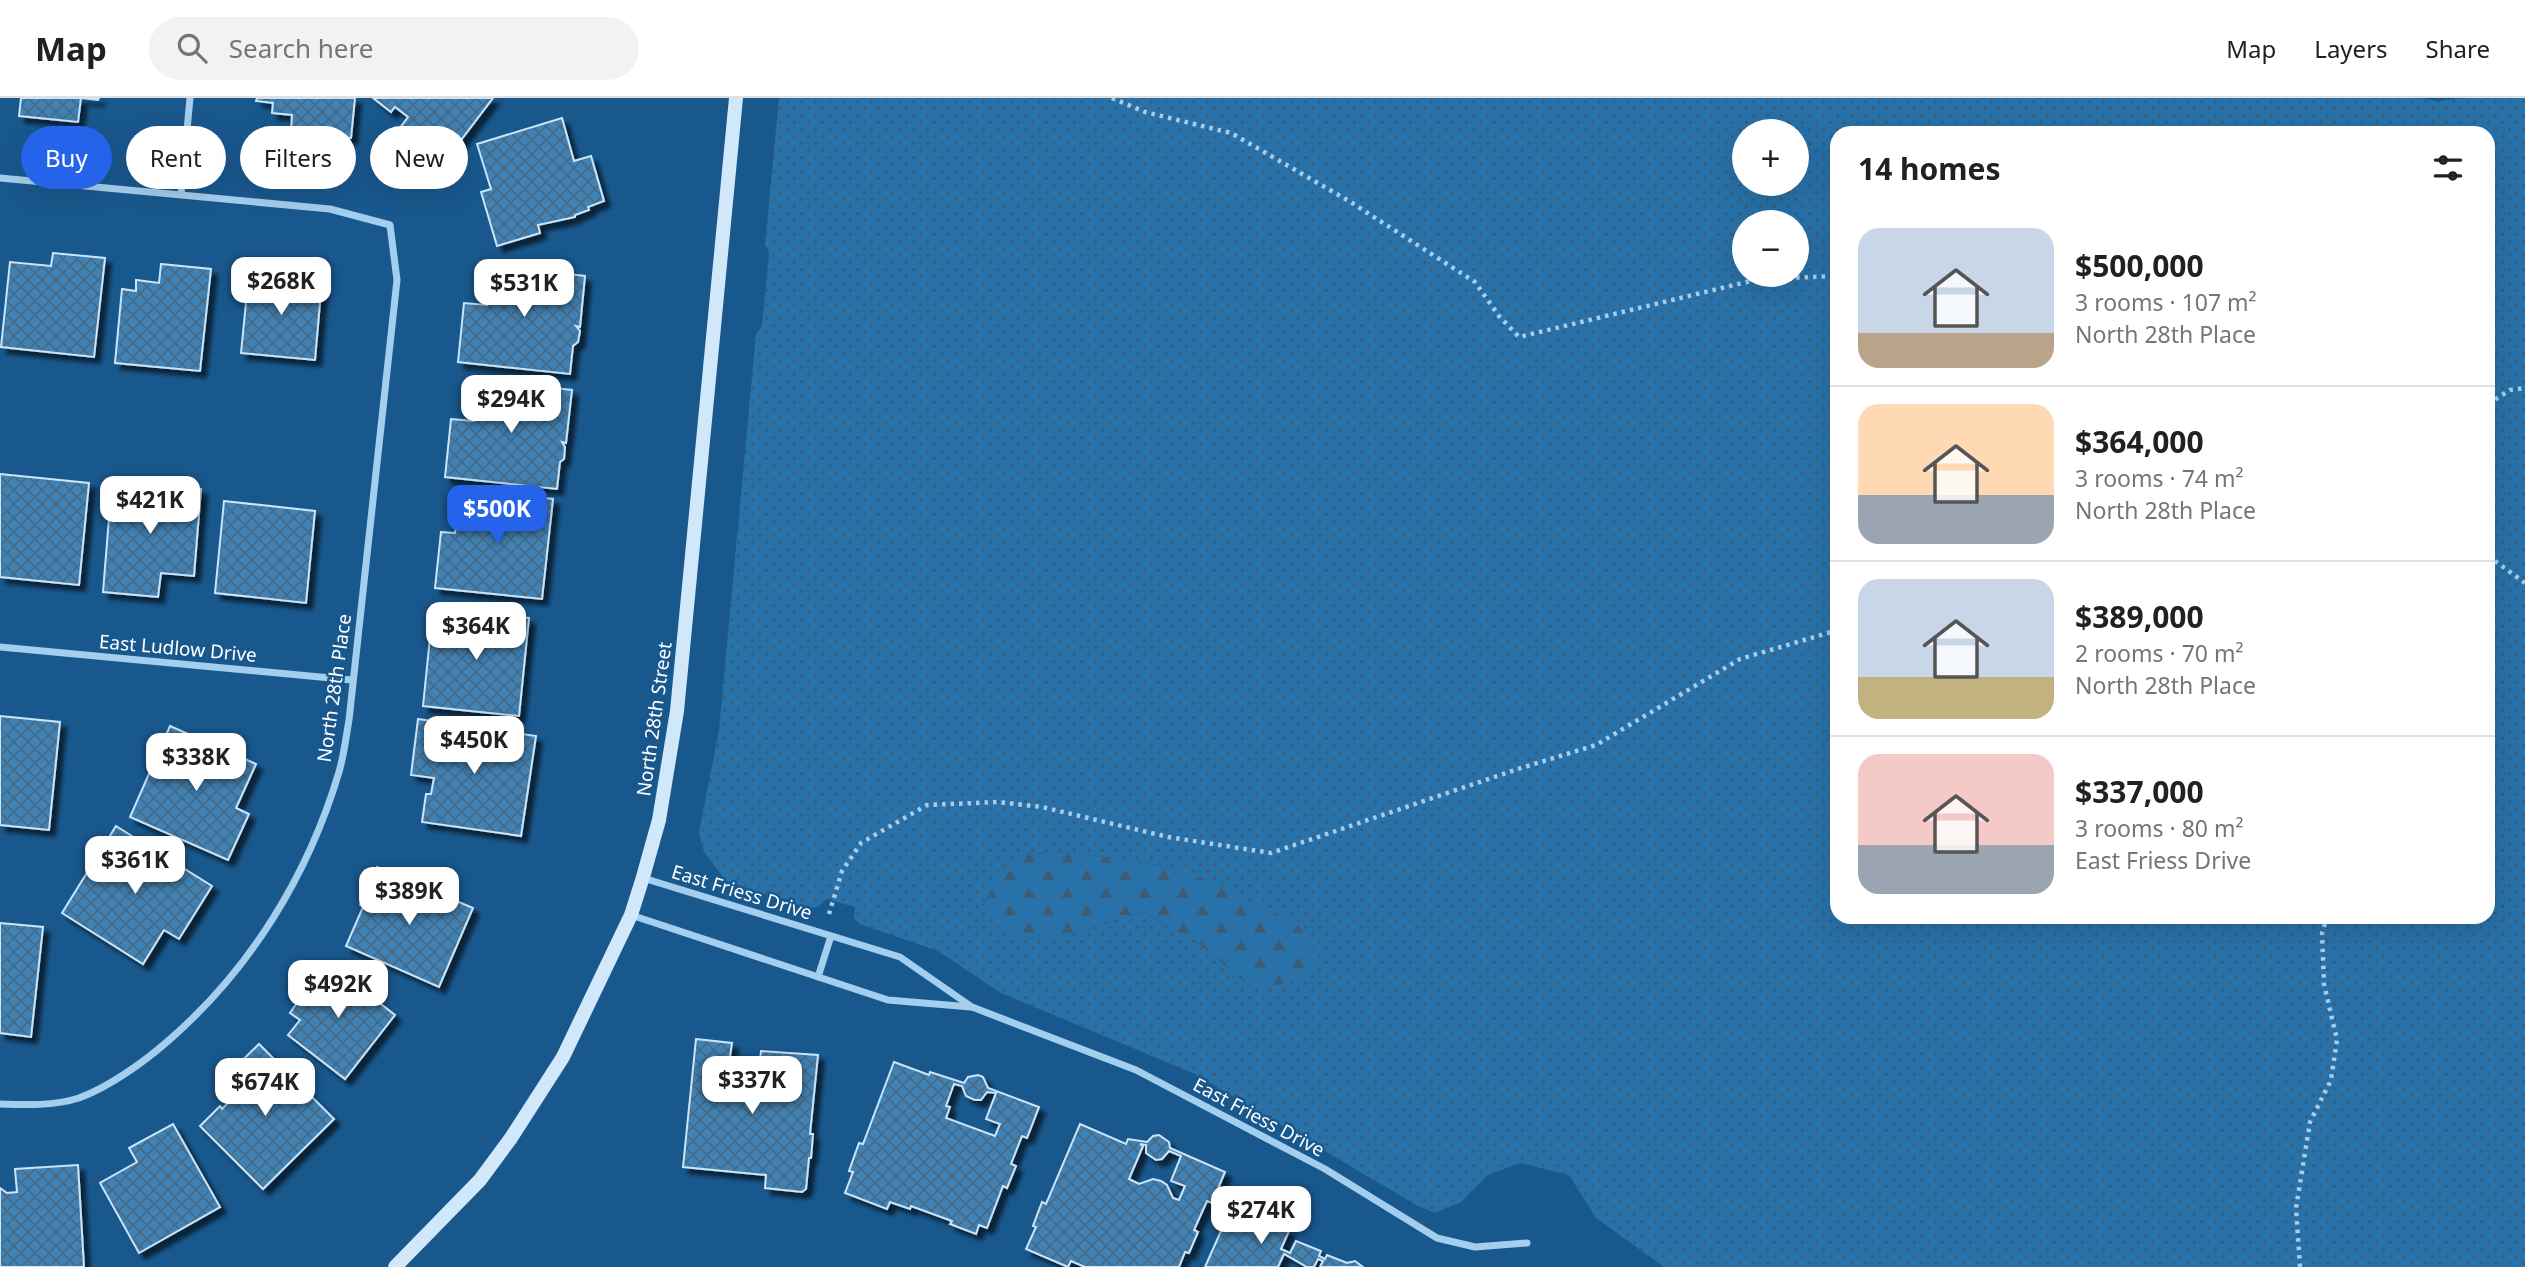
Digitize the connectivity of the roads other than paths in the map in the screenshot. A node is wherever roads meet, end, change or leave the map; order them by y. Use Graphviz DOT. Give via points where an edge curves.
graph roads {
  1 [pos="190,98"];
  2 [pos="736,98"];
  3 [pos="0,178"];
  4 [pos="181,194"];
  5 [pos="0,647"];
  6 [pos="352,680"];
  7 [pos="643,877"];
  8 [pos="631,915"];
  9 [pos="828,935"];
  10 [pos="818,977"];
  11 [pos="972,1007"];
  12 [pos="0,1104"];
  13 [pos="1527,1243"];
  14 [pos="395,1267"];
  1 -- 4 [label="street"];
  2 -- 7 [label="street, North 28th Street" via="677,711 659,820"];
  3 -- 4 [label="street"];
  4 -- 6 [label="street, North 28th Place" via="330,209 390,225 397,280"];
  5 -- 6 [label="street, East Ludlow Drive"];
  6 -- 12 [label="street, North 28th Place" via="340,770 324,815 299,875 231,980 183,1027 124,1074 79,1097 44,1105"];
  7 -- 8 [label="street, North 28th Street"];
  7 -- 9 [label="street, East Friess Drive"];
  8 -- 10 [label="street, East Friess Drive"];
  8 -- 14 [label="street, North 28th Street" via="563,1057 511,1138 480,1180"];
  9 -- 10 [label="street, East Friess Drive"];
  9 -- 11 [label="street, East Friess Drive" via="900,957"];
  10 -- 11 [label="street, East Friess Drive" via="888,1000"];
  11 -- 13 [label="street, East Friess Drive" via="1136,1070 1325,1169 1437,1238 1475,1247"];
}
